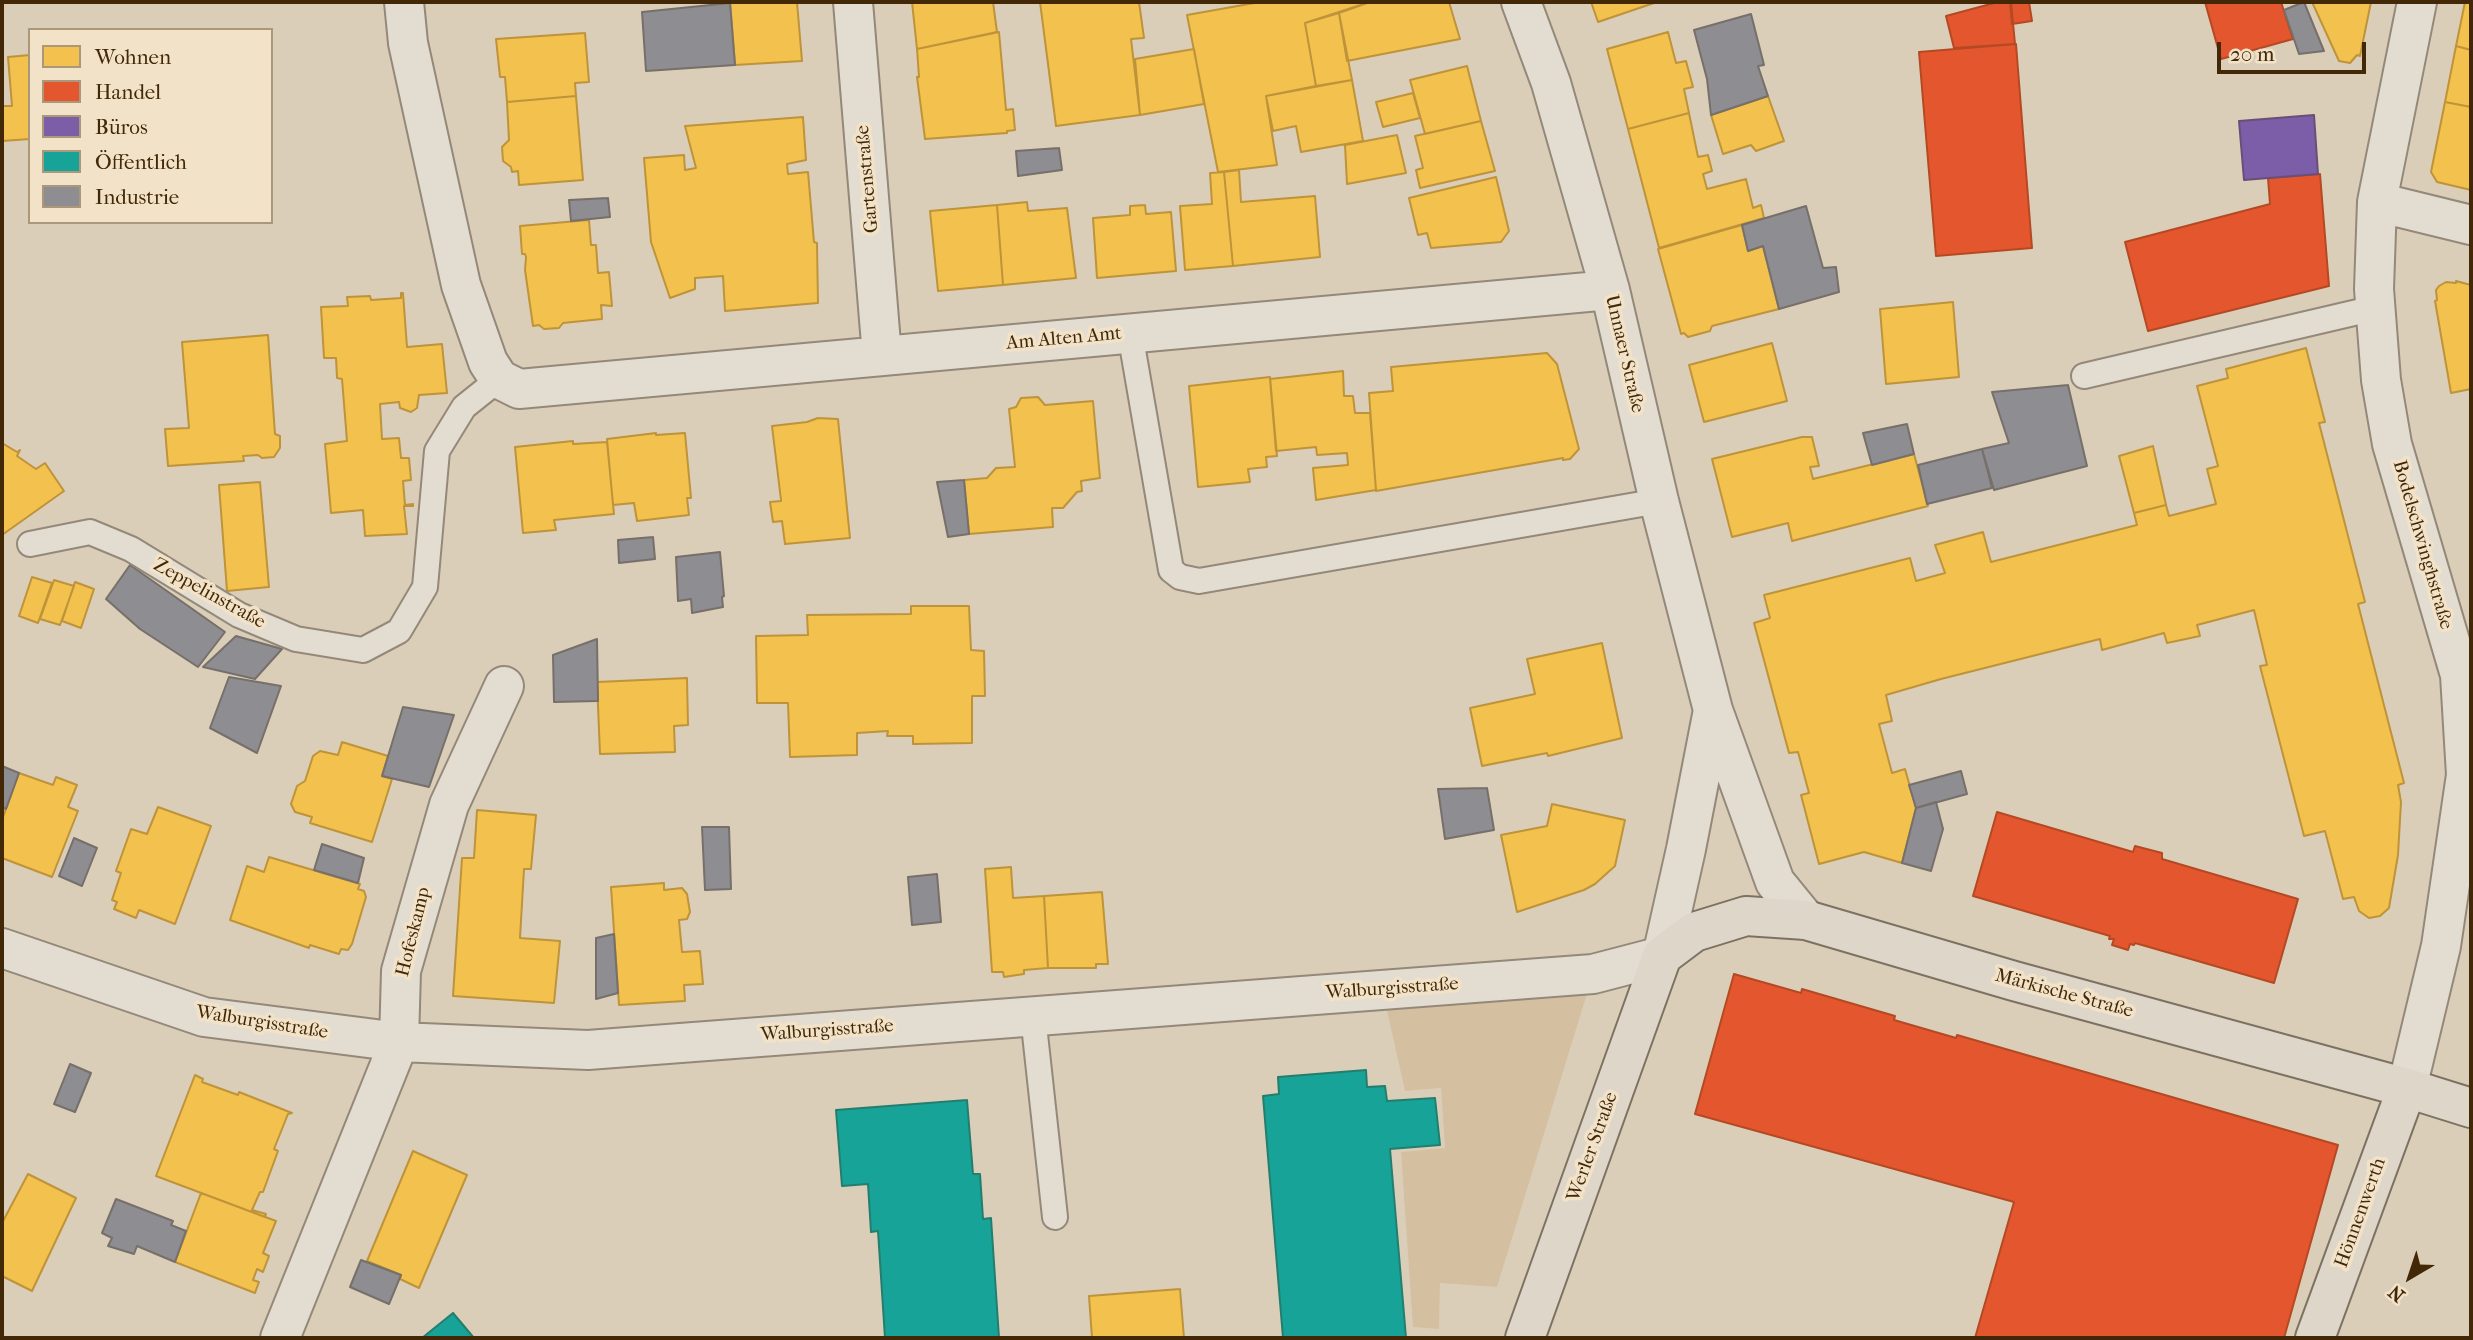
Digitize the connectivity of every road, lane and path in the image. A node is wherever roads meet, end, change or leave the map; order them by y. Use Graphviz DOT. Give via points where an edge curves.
graph roads {
  1 [pos="404,2"];
  2 [pos="853,2"];
  3 [pos="1521,2"];
  4 [pos="2417,2"];
  5 [pos="2377,202"];
  6 [pos="2471,225"];
  7 [pos="1610,290"];
  8 [pos="2375,308"];
  9 [pos="1130,333"];
  10 [pos="882,356"];
  11 [pos="2084,376"];
  12 [pos="509,384"];
  13 [pos="1659,501"];
  14 [pos="30,544"];
  15 [pos="504,686"];
  16 [pos="1713,710"];
  17 [pos="1806,920"];
  18 [pos="2,948"];
  19 [pos="1662,957"];
  20 [pos="1033,1016"];
  21 [pos="399,1042"];
  22 [pos="2407,1088"];
  23 [pos="2471,1108"];
  24 [pos="1055,1217"];
  25 [pos="280,1338"];
  26 [pos="1525,1338"];
  27 [pos="2315,1338"];
  1 -- 12 [label="street" via="408,43 461,285 488,362"];
  2 -- 10 [label="street, Gartenstraße"];
  3 -- 7 [label="street, Unnaer Straße" via="1551,83"];
  4 -- 5 [label="street, Bodelschwinghstraße"];
  5 -- 6 [label="street"];
  5 -- 8 [label="street, Bodelschwinghstraße"];
  7 -- 9 [label="street, Am Alten Amt"];
  7 -- 13 [label="street, Unnaer Straße"];
  8 -- 11 [label="lane"];
  8 -- 22 [label="street, Bodelschwinghstraße" via="2392,444 2460,675 2466,775 2441,946"];
  9 -- 10 [label="street, Am Alten Amt"];
  9 -- 13 [label="lane" via="1171,570 1180,577 1199,581"];
  10 -- 12 [label="street, Am Alten Amt"];
  12 -- 14 [label="lane, Zeppelinstraße" via="464,407 437,451 425,587 399,631 363,649 296,639 239,615 131,549 90,531"];
  13 -- 16 [label="street, Unnaer Straße"];
  15 -- 21 [label="street, Hofeskamp" via="449,805 401,971"];
  16 -- 17 [label="street, Unnaer Straße" via="1775,882"];
  16 -- 19 [label="street, Unnaer Straße"];
  17 -- 19 [label="main road, Märkische Straße" via="1746,916 1694,932"];
  17 -- 22 [label="main road, Märkische Straße"];
  18 -- 21 [label="street, Walburgisstraße" via="204,1017"];
  19 -- 20 [label="street, Walburgisstraße" via="1593,974"];
  19 -- 26 [label="main road, Werler Straße"];
  20 -- 21 [label="street, Walburgisstraße" via="588,1049"];
  20 -- 24 [label="lane"];
  21 -- 25 [label="street, Hofeskamp"];
  22 -- 23 [label="main road, Märkische Straße"];
  22 -- 27 [label="main road, Hönnenwerth"];
}
